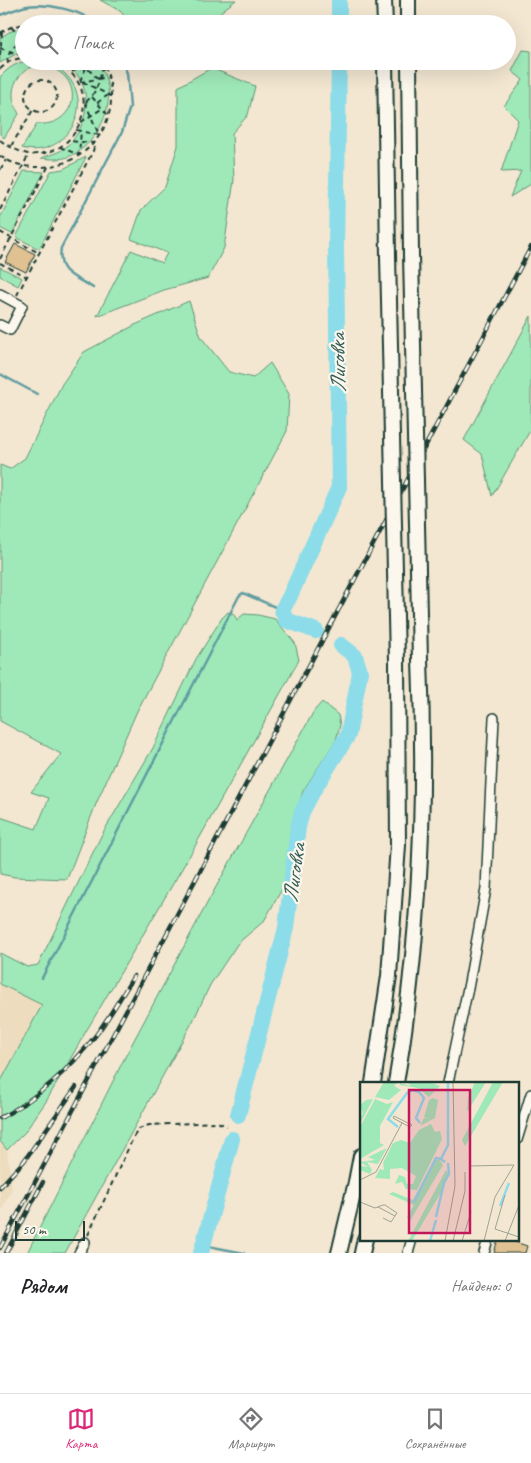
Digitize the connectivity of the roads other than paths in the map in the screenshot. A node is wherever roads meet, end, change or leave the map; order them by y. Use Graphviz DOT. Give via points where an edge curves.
graph roads {
  1 [pos="384,0"];
  2 [pos="408,0"];
  3 [pos="384,15"];
  4 [pos="408,15"];
  5 [pos="385,70"];
  6 [pos="408,70"];
  7 [pos="0,294"];
  8 [pos="0,325"];
  9 [pos="494,718"];
  10 [pos="374,1082"];
  11 [pos="396,1082"];
  12 [pos="448,1082"];
  13 [pos="531,1094"];
  14 [pos="518,1137"];
  15 [pos="360,1161"];
  16 [pos="365,1240"];
  17 [pos="412,1240"];
  18 [pos="488,1240"];
  19 [pos="85,1242"];
  20 [pos="79,1253"];
  21 [pos="339,1253"];
  22 [pos="362,1253"];
  23 [pos="408,1253"];
  24 [pos="484,1253"];
  1 -- 3 [label="highway"];
  2 -- 4 [label="highway"];
  5 -- 10 [label="highway, bridge" via="398,845 389,976"];
  6 -- 11 [label="highway, bridge" via="422,764 417,911"];
  7 -- 8 [label="lane" via="22,306 10,330"];
  9 -- 12 [label="lane" via="486,889"];
  13 -- 14 [label="lane"];
  15 -- 21 [label="highway"];
  16 -- 22 [label="highway"];
  17 -- 23 [label="lane"];
  18 -- 24 [label="lane"];
  19 -- 20 [label="lane"];
}
